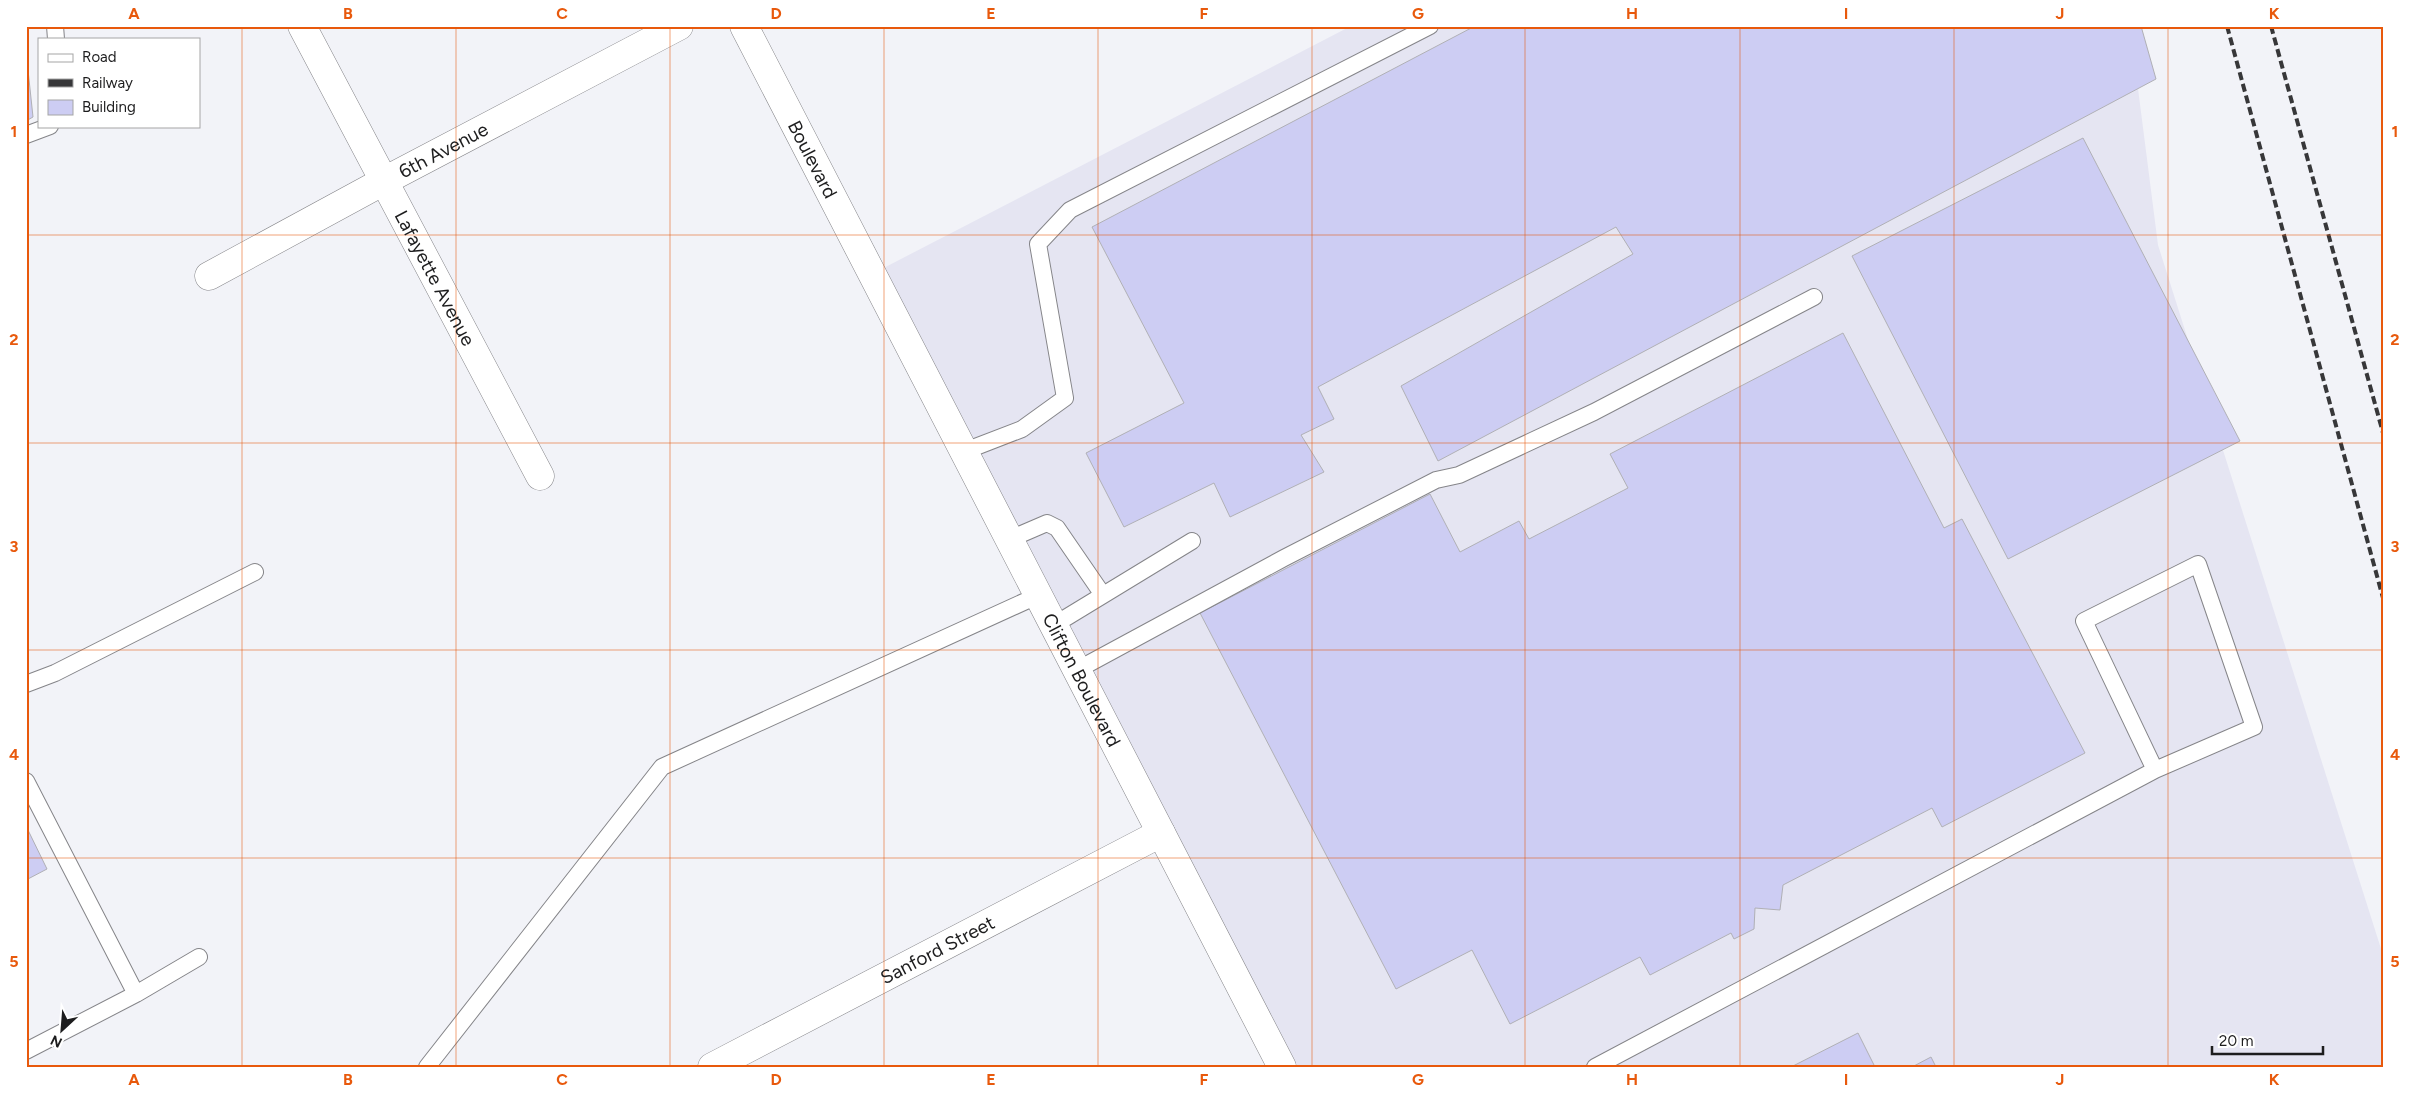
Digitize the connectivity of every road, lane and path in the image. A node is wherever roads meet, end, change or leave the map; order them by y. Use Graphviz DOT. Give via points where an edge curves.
graph roads {
  1 [pos="302,26"];
  2 [pos="679,26"];
  3 [pos="744,26"];
  4 [pos="1430,26"];
  5 [pos="45,128"];
  6 [pos="26,135"];
  7 [pos="384,181"];
  8 [pos="209,276"];
  9 [pos="883,292"];
  10 [pos="1814,297"];
  11 [pos="965,451"];
  12 [pos="540,476"];
  13 [pos="1010,539"];
  14 [pos="1192,541"];
  15 [pos="255,572"];
  16 [pos="1039,595"];
  17 [pos="1103,595"];
  18 [pos="1054,625"];
  19 [pos="1077,670"];
  20 [pos="26,684"];
  21 [pos="2155,770"];
  22 [pos="26,781"];
  23 [pos="1161,833"];
  24 [pos="199,957"];
  25 [pos="136,994"];
  26 [pos="26,1051"];
  27 [pos="427,1067"];
  28 [pos="712,1067"];
  29 [pos="1282,1067"];
  30 [pos="1595,1067"];
  1 -- 7 [label="street, Lafayette Avenue"];
  2 -- 7 [label="street, 6th Avenue"];
  3 -- 9 [label="street, Boulevard"];
  4 -- 11 [label="lane" via="1070,210 1038,244 1065,398 1022,429"];
  5 -- 6 [label="lane"];
  7 -- 8 [label="street, 6th Avenue"];
  7 -- 12 [label="street, Lafayette Avenue"];
  9 -- 11 [label="street, Clifton Boulevard"];
  10 -- 19 [label="lane" via="1594,412 1459,475 1436,480"];
  11 -- 13 [label="street, Clifton Boulevard"];
  13 -- 16 [label="street, Clifton Boulevard"];
  13 -- 17 [label="lane" via="1047,523 1057,528"];
  14 -- 17 [label="lane"];
  15 -- 20 [label="lane" via="55,673"];
  16 -- 18 [label="street, Clifton Boulevard"];
  16 -- 27 [label="lane" via="662,767"];
  17 -- 18 [label="lane"];
  18 -- 19 [label="street, Clifton Boulevard"];
  19 -- 23 [label="street, Clifton Boulevard"];
  21 -- 21 [label="lane" via="2084,621 2198,564 2254,727"];
  21 -- 30 [label="lane"];
  22 -- 25 [label="lane"];
  23 -- 28 [label="street, Sanford Street"];
  23 -- 29 [label="street, Clifton Boulevard"];
  24 -- 25 [label="lane"];
  25 -- 26 [label="lane"];
}
